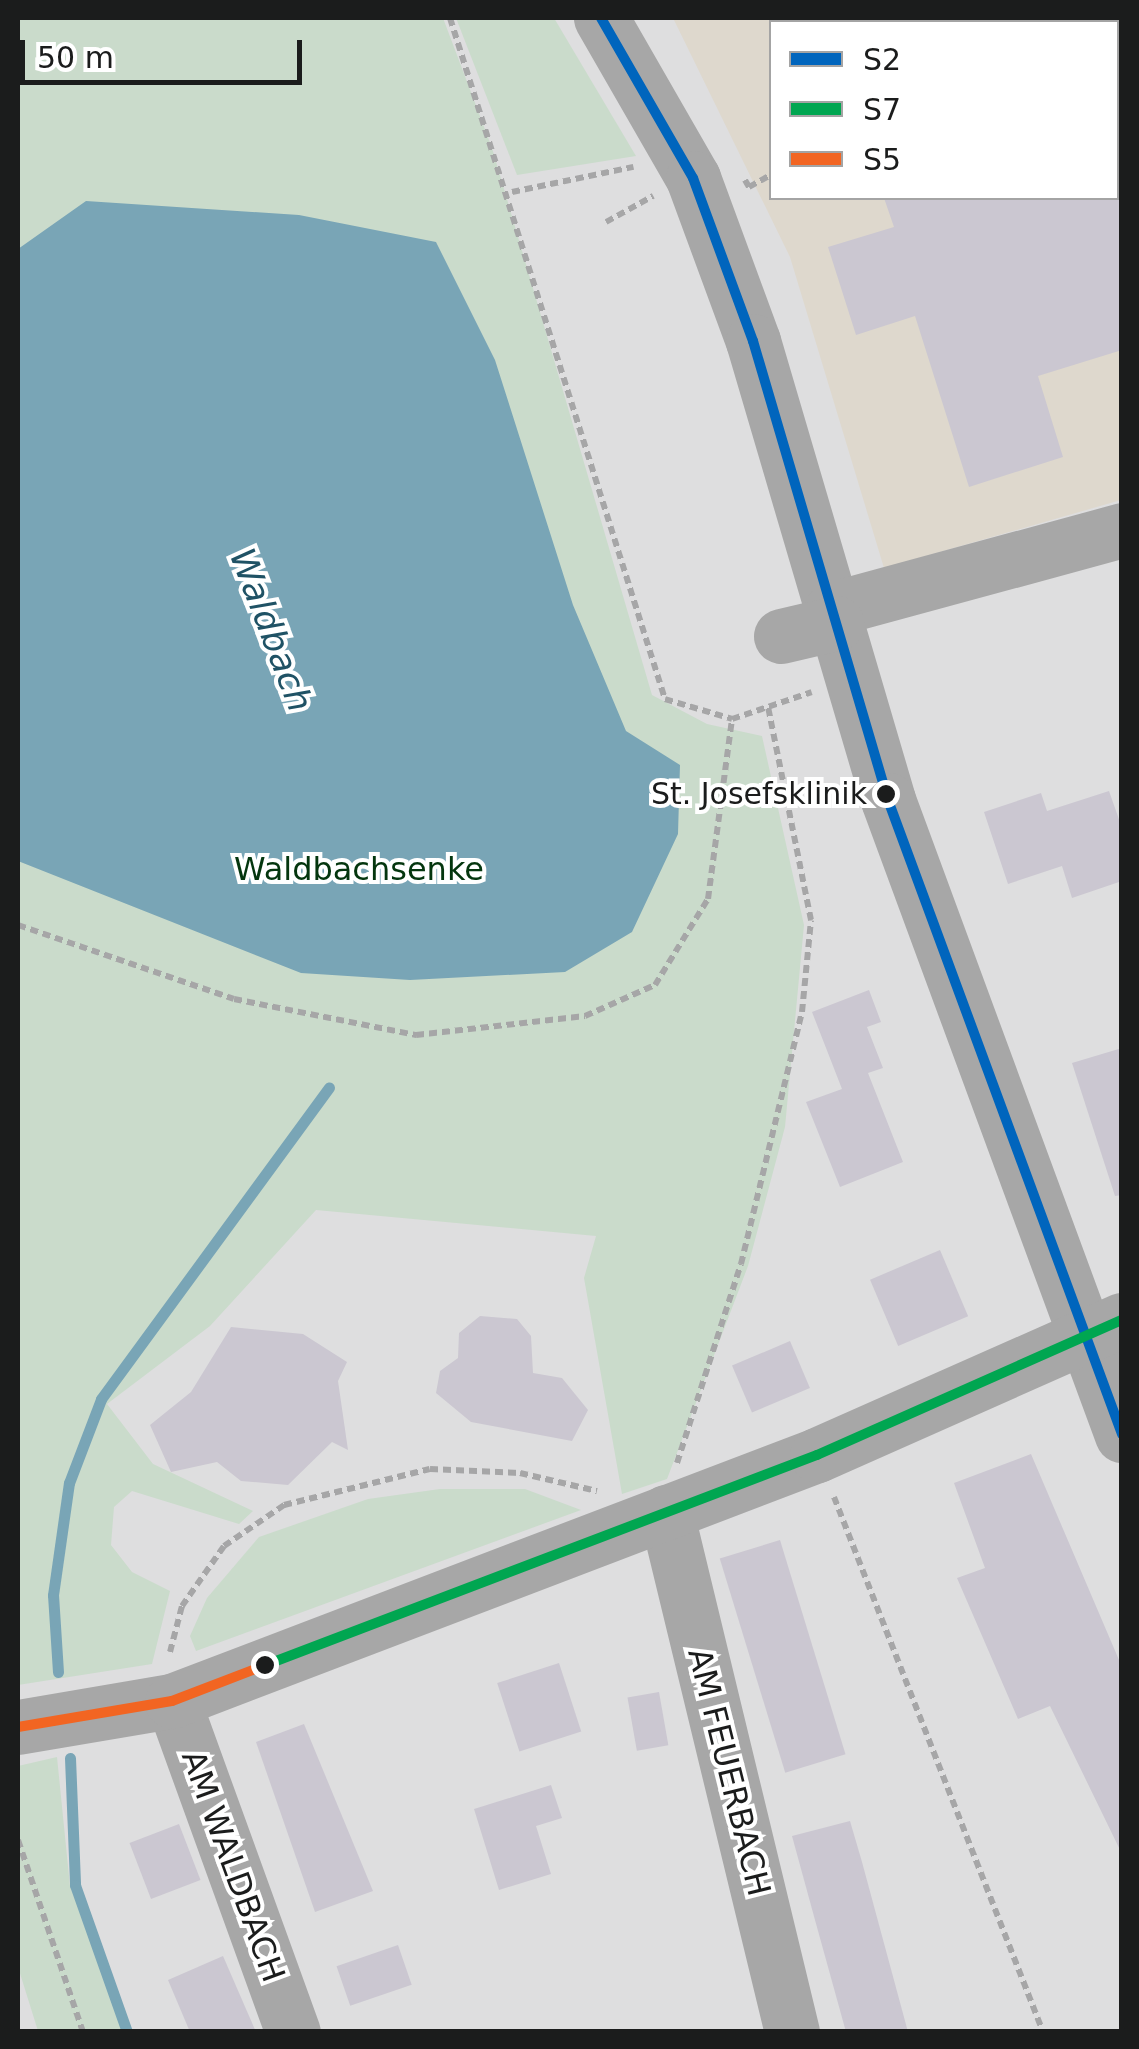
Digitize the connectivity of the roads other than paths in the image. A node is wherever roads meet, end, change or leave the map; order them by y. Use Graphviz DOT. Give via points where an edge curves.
graph roads {
  1 [pos="601,18"];
  2 [pos="1122,530"];
  3 [pos="835,616"];
  4 [pos="781,636"];
  5 [pos="1101,1329"];
  6 [pos="1122,1435"];
  7 [pos="666,1512"];
  8 [pos="173,1701"];
  9 [pos="18,1728"];
  10 [pos="294,2032"];
  11 [pos="792,2032"];
  1 -- 3 [label="street" via="693,178"];
  2 -- 3 [label="street"];
  3 -- 4 [label="street"];
  3 -- 5 [label="street" via="888,800"];
  5 -- 6 [label="street"];
  5 -- 7 [label="street" via="818,1455"];
  7 -- 8 [label="street"];
  7 -- 11 [label="street, AM FEUERBACH"];
  8 -- 9 [label="street"];
  8 -- 10 [label="street, AM WALDBACH"];
}
